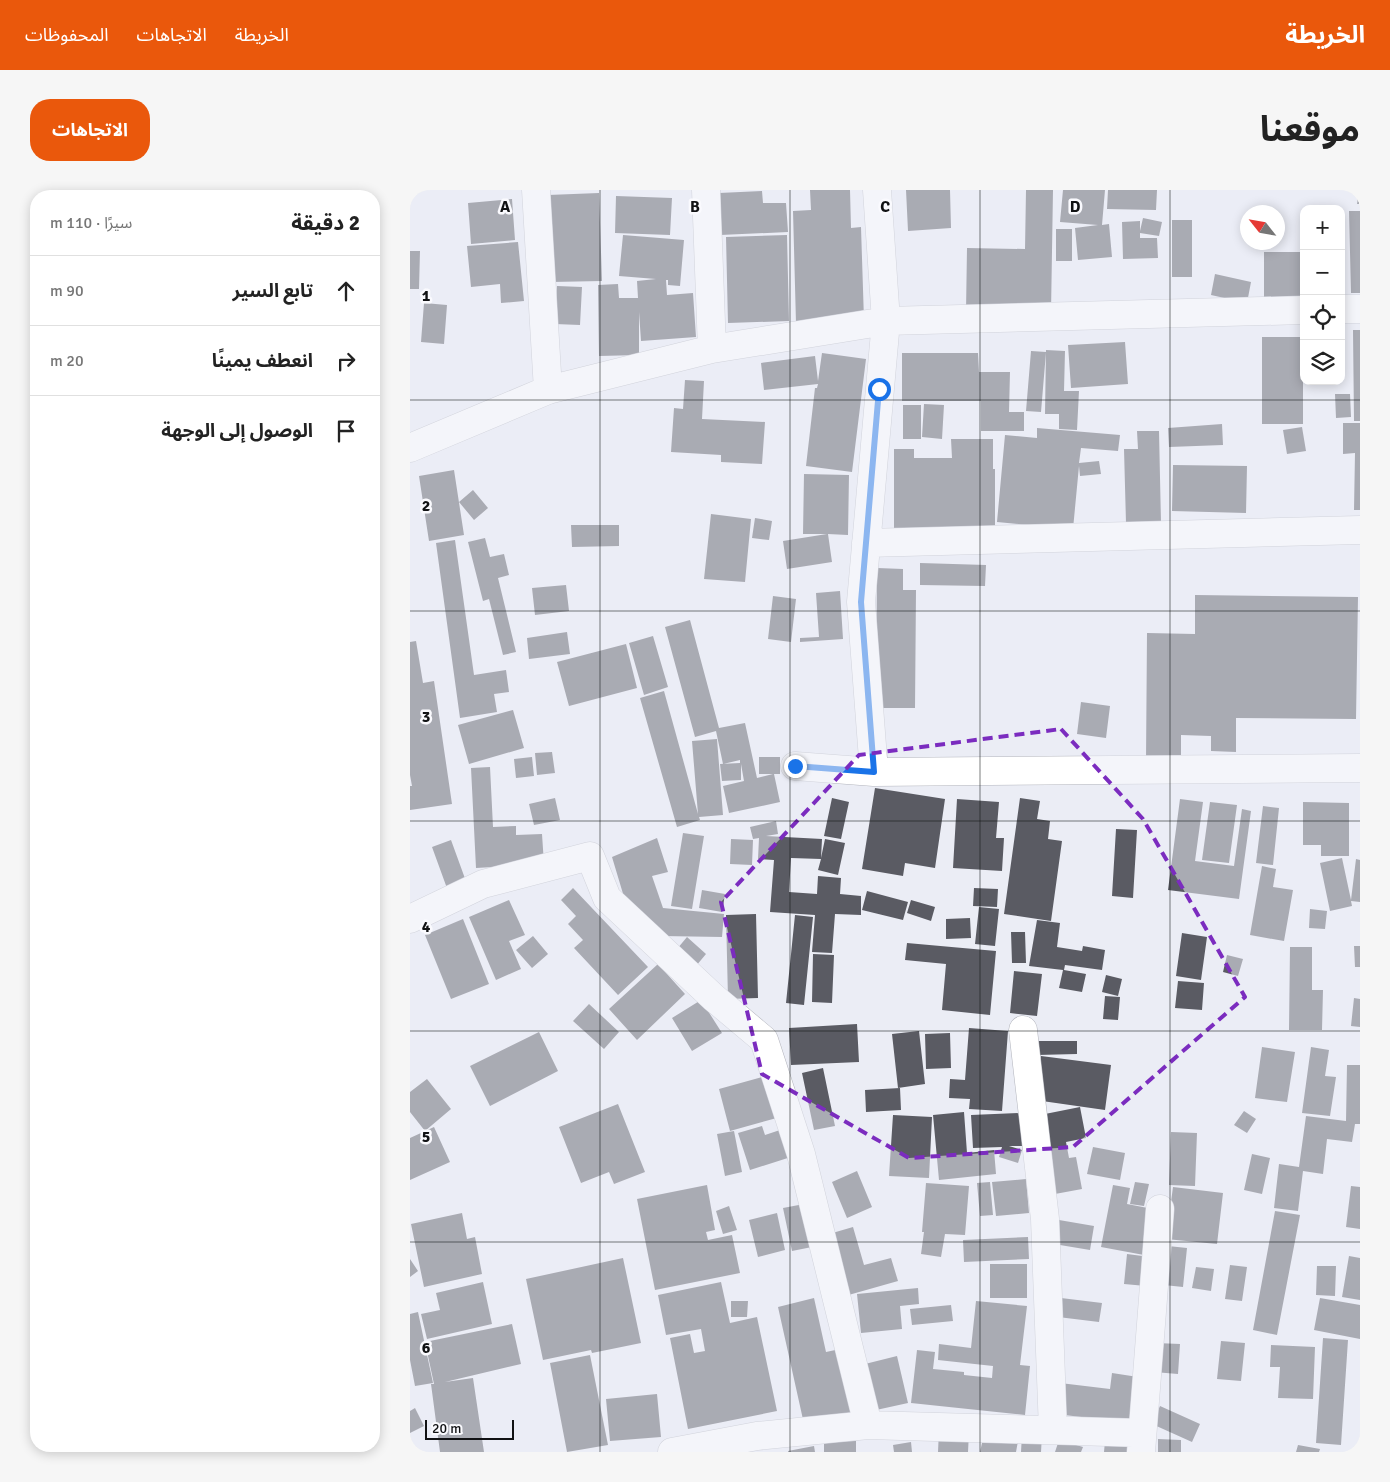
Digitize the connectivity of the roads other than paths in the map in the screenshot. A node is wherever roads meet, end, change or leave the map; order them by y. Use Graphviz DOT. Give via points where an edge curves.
graph roads {
  1 [pos="536,190"];
  2 [pos="706,190"];
  3 [pos="877,190"];
  4 [pos="1345,309"];
  5 [pos="1360,309"];
  6 [pos="1300,310"];
  7 [pos="886,320"];
  8 [pos="712,348"];
  9 [pos="548,390"];
  10 [pos="410,448"];
  11 [pos="1360,530"];
  12 [pos="866,543"];
  13 [pos="795,766"];
  14 [pos="1360,768"];
  15 [pos="874,772"];
  16 [pos="410,919"];
  17 [pos="1023,1030"];
  18 [pos="1160,1209"];
  19 [pos="868,1425"];
  20 [pos="1053,1430"];
  21 [pos="1141,1442"];
  22 [pos="672,1452"];
  1 -- 9 [label="street"];
  2 -- 8 [label="street"];
  3 -- 7 [label="street"];
  4 -- 5 [label="street"];
  6 -- 7 [label="street"];
  7 -- 8 [label="street"];
  7 -- 12 [label="street"];
  8 -- 9 [label="street"];
  9 -- 10 [label="street"];
  11 -- 12 [label="street"];
  12 -- 15 [label="street" via="861,602"];
  13 -- 15 [label="street"];
  14 -- 15 [label="street"];
  16 -- 19 [label="street" via="483,884 590,856 607,898 764,1040 801,1154"];
  17 -- 20 [label="street" via="1045,1219"];
  18 -- 21 [label="street"];
  19 -- 20 [label="street"];
  19 -- 22 [label="street" via="757,1436"];
  20 -- 21 [label="street"];
}
